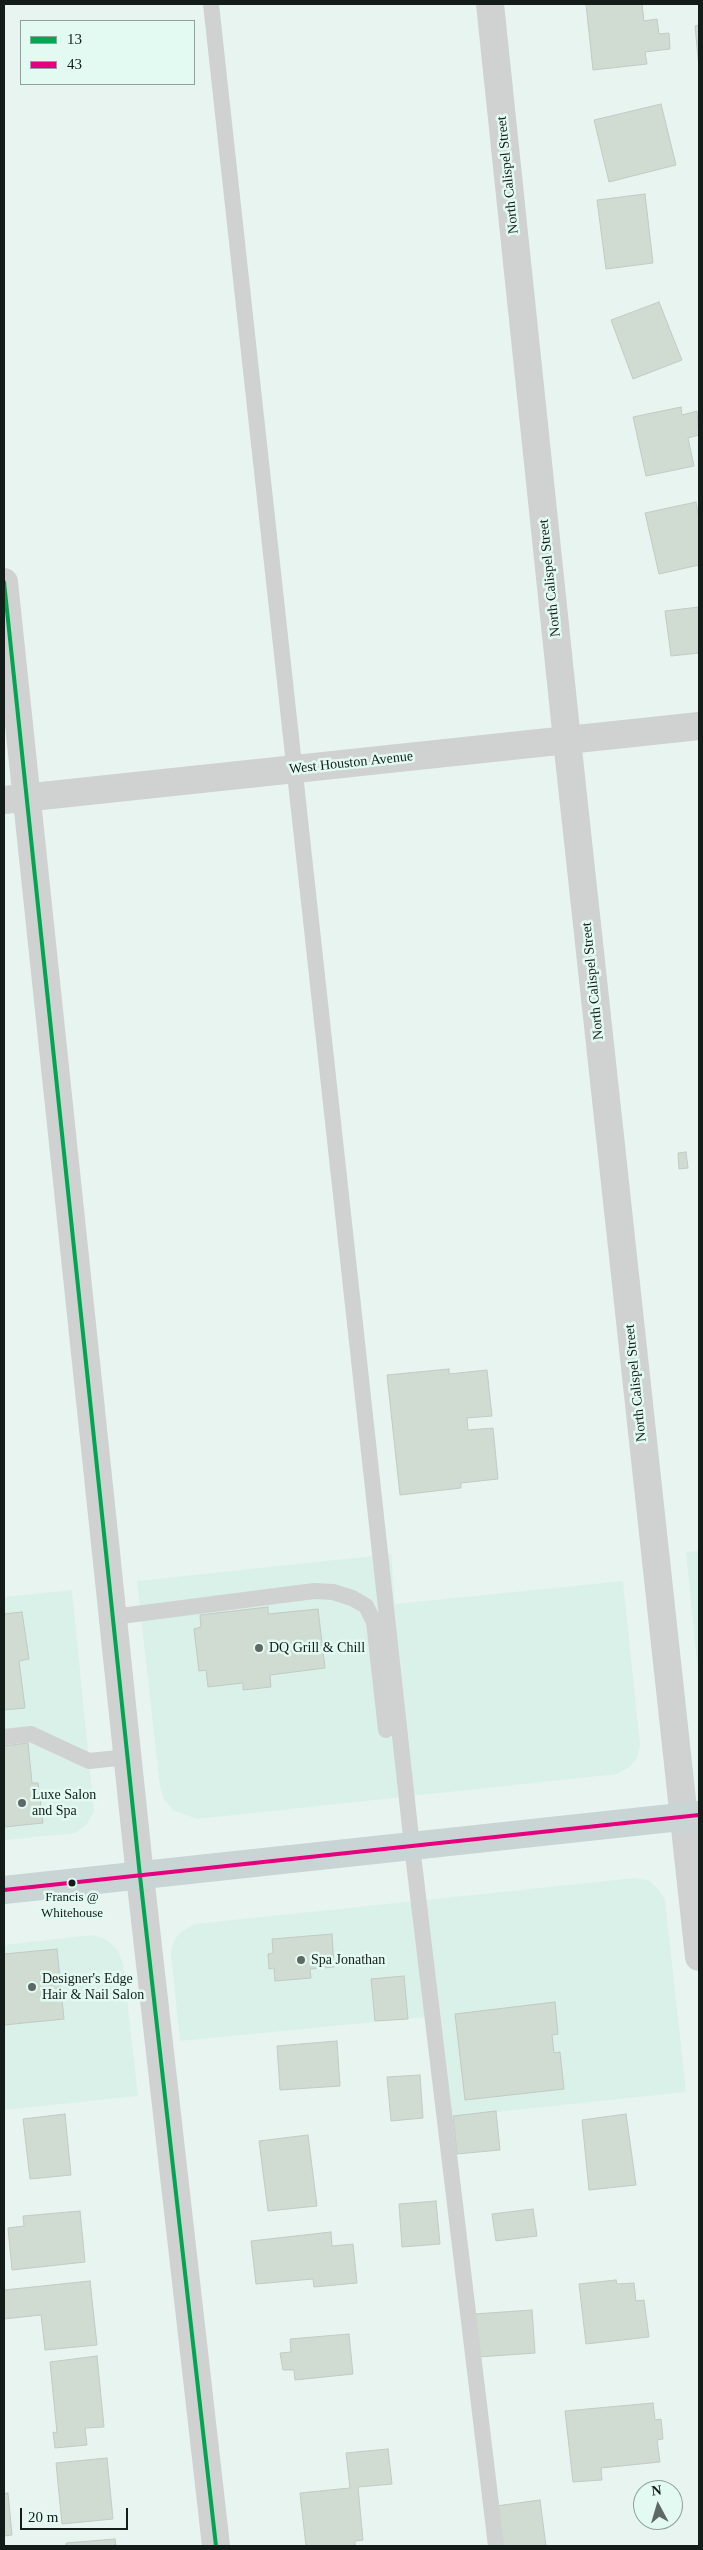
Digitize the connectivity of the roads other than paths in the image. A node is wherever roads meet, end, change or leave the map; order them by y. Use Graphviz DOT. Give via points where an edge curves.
graph roads {
  1 [pos="210,4"];
  2 [pos="490,4"];
  3 [pos="4,582"];
  4 [pos="699,726"];
  5 [pos="567,740"];
  6 [pos="293,769"];
  7 [pos="16,799"];
  8 [pos="113,1617"];
  9 [pos="386,1730"];
  10 [pos="4,1737"];
  11 [pos="128,1757"];
  12 [pos="691,1816"];
  13 [pos="412,1846"];
  14 [pos="140,1876"];
  15 [pos="4,1890"];
  16 [pos="699,1958"];
  17 [pos="216,2546"];
  18 [pos="496,2546"];
  1 -- 6 [label="lane"];
  2 -- 5 [label="street, North Calispel Street"];
  3 -- 7 [label="street"];
  4 -- 5 [label="street, West Houston Avenue"];
  5 -- 6 [label="street, West Houston Avenue"];
  5 -- 12 [label="street, North Calispel Street"];
  6 -- 7 [label="street, West Houston Avenue"];
  6 -- 13 [label="lane"];
  7 -- 8 [label="street"];
  8 -- 9 [label="lane" via="314,1592 333,1592 352,1598 366,1606 374,1622"];
  8 -- 11 [label="street"];
  10 -- 11 [label="lane" via="31,1734 89,1761"];
  11 -- 14 [label="street"];
  12 -- 13 [label="main road"];
  12 -- 16 [label="street, North Calispel Street"];
  13 -- 14 [label="main road"];
  13 -- 18 [label="lane"];
  14 -- 15 [label="main road"];
  14 -- 17 [label="street"];
}
